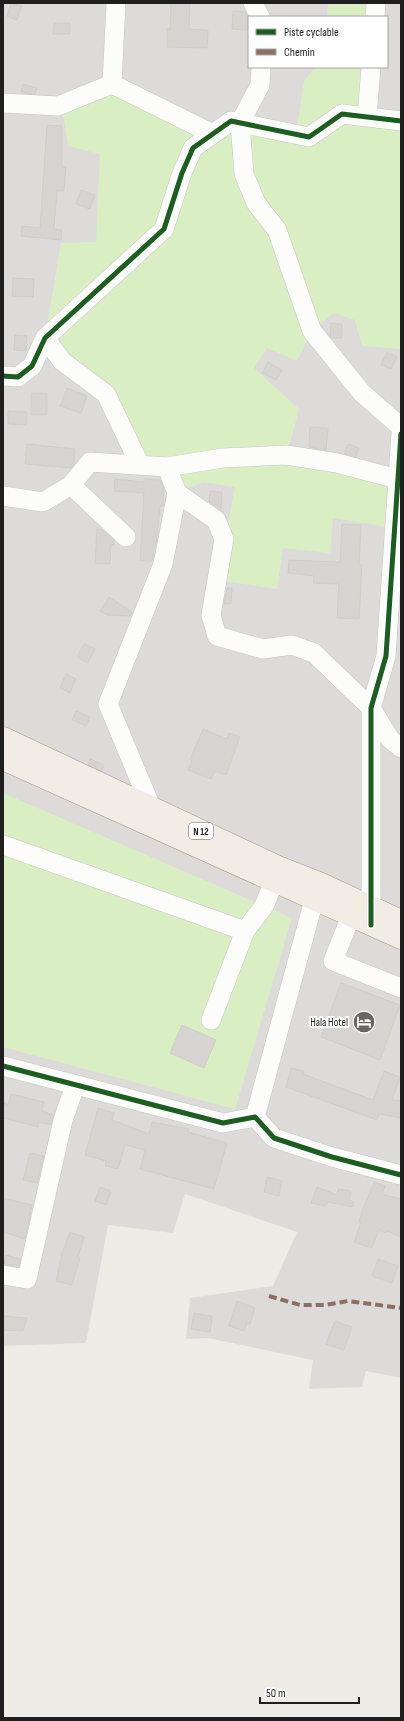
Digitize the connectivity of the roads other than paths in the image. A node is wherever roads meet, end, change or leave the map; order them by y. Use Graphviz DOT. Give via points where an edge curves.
graph roads {
  1 [pos="116,3"];
  2 [pos="253,3"];
  3 [pos="376,3"];
  4 [pos="260,16"];
  5 [pos="375,16"];
  6 [pos="261,68"];
  7 [pos="371,68"];
  8 [pos="112,84"];
  9 [pos="3,103"];
  10 [pos="367,117"];
  11 [pos="401,121"];
  12 [pos="240,123"];
  13 [pos="213,134"];
  14 [pos="45,338"];
  15 [pos="3,376"];
  16 [pos="401,427"];
  17 [pos="401,434"];
  18 [pos="140,465"];
  19 [pos="167,467"];
  20 [pos="399,480"];
  21 [pos="71,485"];
  22 [pos="177,493"];
  23 [pos="3,496"];
  24 [pos="126,537"];
  25 [pos="371,708"];
  26 [pos="3,738"];
  27 [pos="401,748"];
  28 [pos="3,759"];
  29 [pos="151,807"];
  30 [pos="186,833"];
  31 [pos="3,845"];
  32 [pos="274,882"];
  33 [pos="314,900"];
  34 [pos="351,916"];
  35 [pos="371,916"];
  36 [pos="401,920"];
  37 [pos="245,931"];
  38 [pos="401,938"];
  39 [pos="401,988"];
  40 [pos="211,1020"];
  41 [pos="3,1066"];
  42 [pos="75,1086"];
  43 [pos="255,1117"];
  44 [pos="401,1176"];
  45 [pos="3,1275"];
  1 -- 8 [label="street"];
  2 -- 4 [label="street"];
  3 -- 5 [label="street"];
  6 -- 12 [label="street" via="260,85"];
  7 -- 10 [label="street"];
  8 -- 9 [label="street" via="58,106"];
  8 -- 13 [label="street"];
  10 -- 11 [label="street"];
  10 -- 12 [label="street" via="342,114 309,137"];
  12 -- 13 [label="street" via="231,121"];
  12 -- 16 [label="street" via="244,174 256,203 277,230 312,331 362,393"];
  13 -- 14 [label="street" via="193,148 182,172 164,229"];
  14 -- 15 [label="street" via="32,366 18,376"];
  14 -- 18 [label="street" via="62,361 106,394"];
  17 -- 20 [label="street"];
  18 -- 19 [label="street"];
  18 -- 21 [label="street" via="90,462"];
  19 -- 20 [label="street" via="223,458 286,455 337,464"];
  19 -- 22 [label="street"];
  20 -- 25 [label="street" via="386,656"];
  21 -- 23 [label="street" via="43,502"];
  21 -- 24 [label="street"];
  22 -- 25 [label="street" via="216,520 224,540 211,615 217,636 263,649 292,645 314,653"];
  22 -- 29 [label="street" via="163,564 108,704"];
  25 -- 27 [label="street" via="390,739"];
  25 -- 35 [label="street"];
  26 -- 29 [label="main road, N 12"];
  28 -- 30 [label="main road, N 12"];
  29 -- 30 [label="main road, N 12"];
  30 -- 32 [label="main road, N 12"];
  30 -- 35 [label="main road, N 12" via="278,867"];
  31 -- 37 [label="street"];
  32 -- 33 [label="main road, N 12"];
  32 -- 37 [label="street" via="264,906"];
  33 -- 34 [label="main road, N 12"];
  33 -- 43 [label="street"];
  34 -- 35 [label="main road, N 12"];
  34 -- 39 [label="street" via="333,961"];
  35 -- 36 [label="main road, N 12"];
  35 -- 38 [label="main road, N 12"];
  37 -- 40 [label="street"];
  41 -- 42 [label="street"];
  42 -- 43 [label="street" via="223,1123"];
  42 -- 45 [label="street" via="63,1120 27,1279"];
  43 -- 44 [label="street" via="274,1138"];
}
